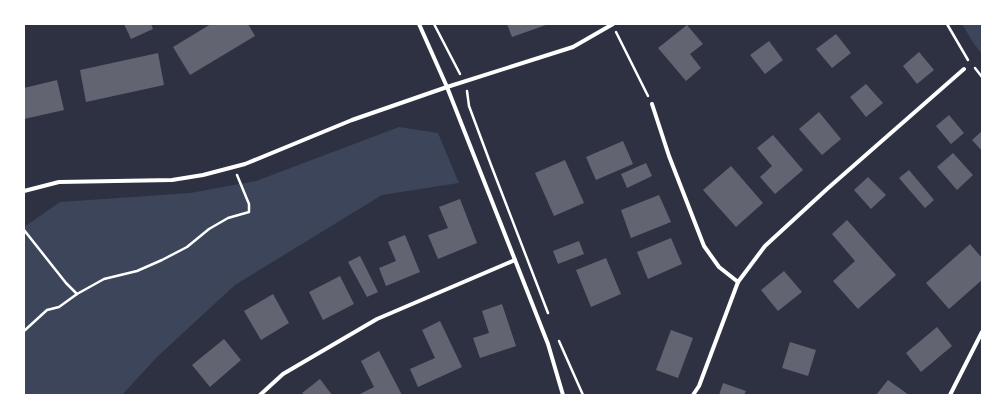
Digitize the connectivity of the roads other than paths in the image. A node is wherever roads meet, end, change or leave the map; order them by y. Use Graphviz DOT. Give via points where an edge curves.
graph roads {
  1 [pos="419,24"];
  2 [pos="613,24"];
  3 [pos="964,69"];
  4 [pos="447,87"];
  5 [pos="652,104"];
  6 [pos="24,190"];
  7 [pos="515,260"];
  8 [pos="738,282"];
  9 [pos="982,332"];
  10 [pos="260,395"];
  11 [pos="562,395"];
  12 [pos="693,395"];
  13 [pos="950,395"];
  1 -- 4 [label="street"];
  2 -- 4 [label="street" via="573,47"];
  3 -- 8 [label="street" via="765,246"];
  4 -- 6 [label="street" via="352,120 245,164 202,175 172,180 59,182"];
  4 -- 7 [label="street"];
  5 -- 8 [label="street" via="704,246 719,267"];
  7 -- 10 [label="street" via="377,319 283,374"];
  7 -- 11 [label="street" via="548,344"];
  8 -- 12 [label="street" via="699,386"];
  9 -- 13 [label="street"];
}
